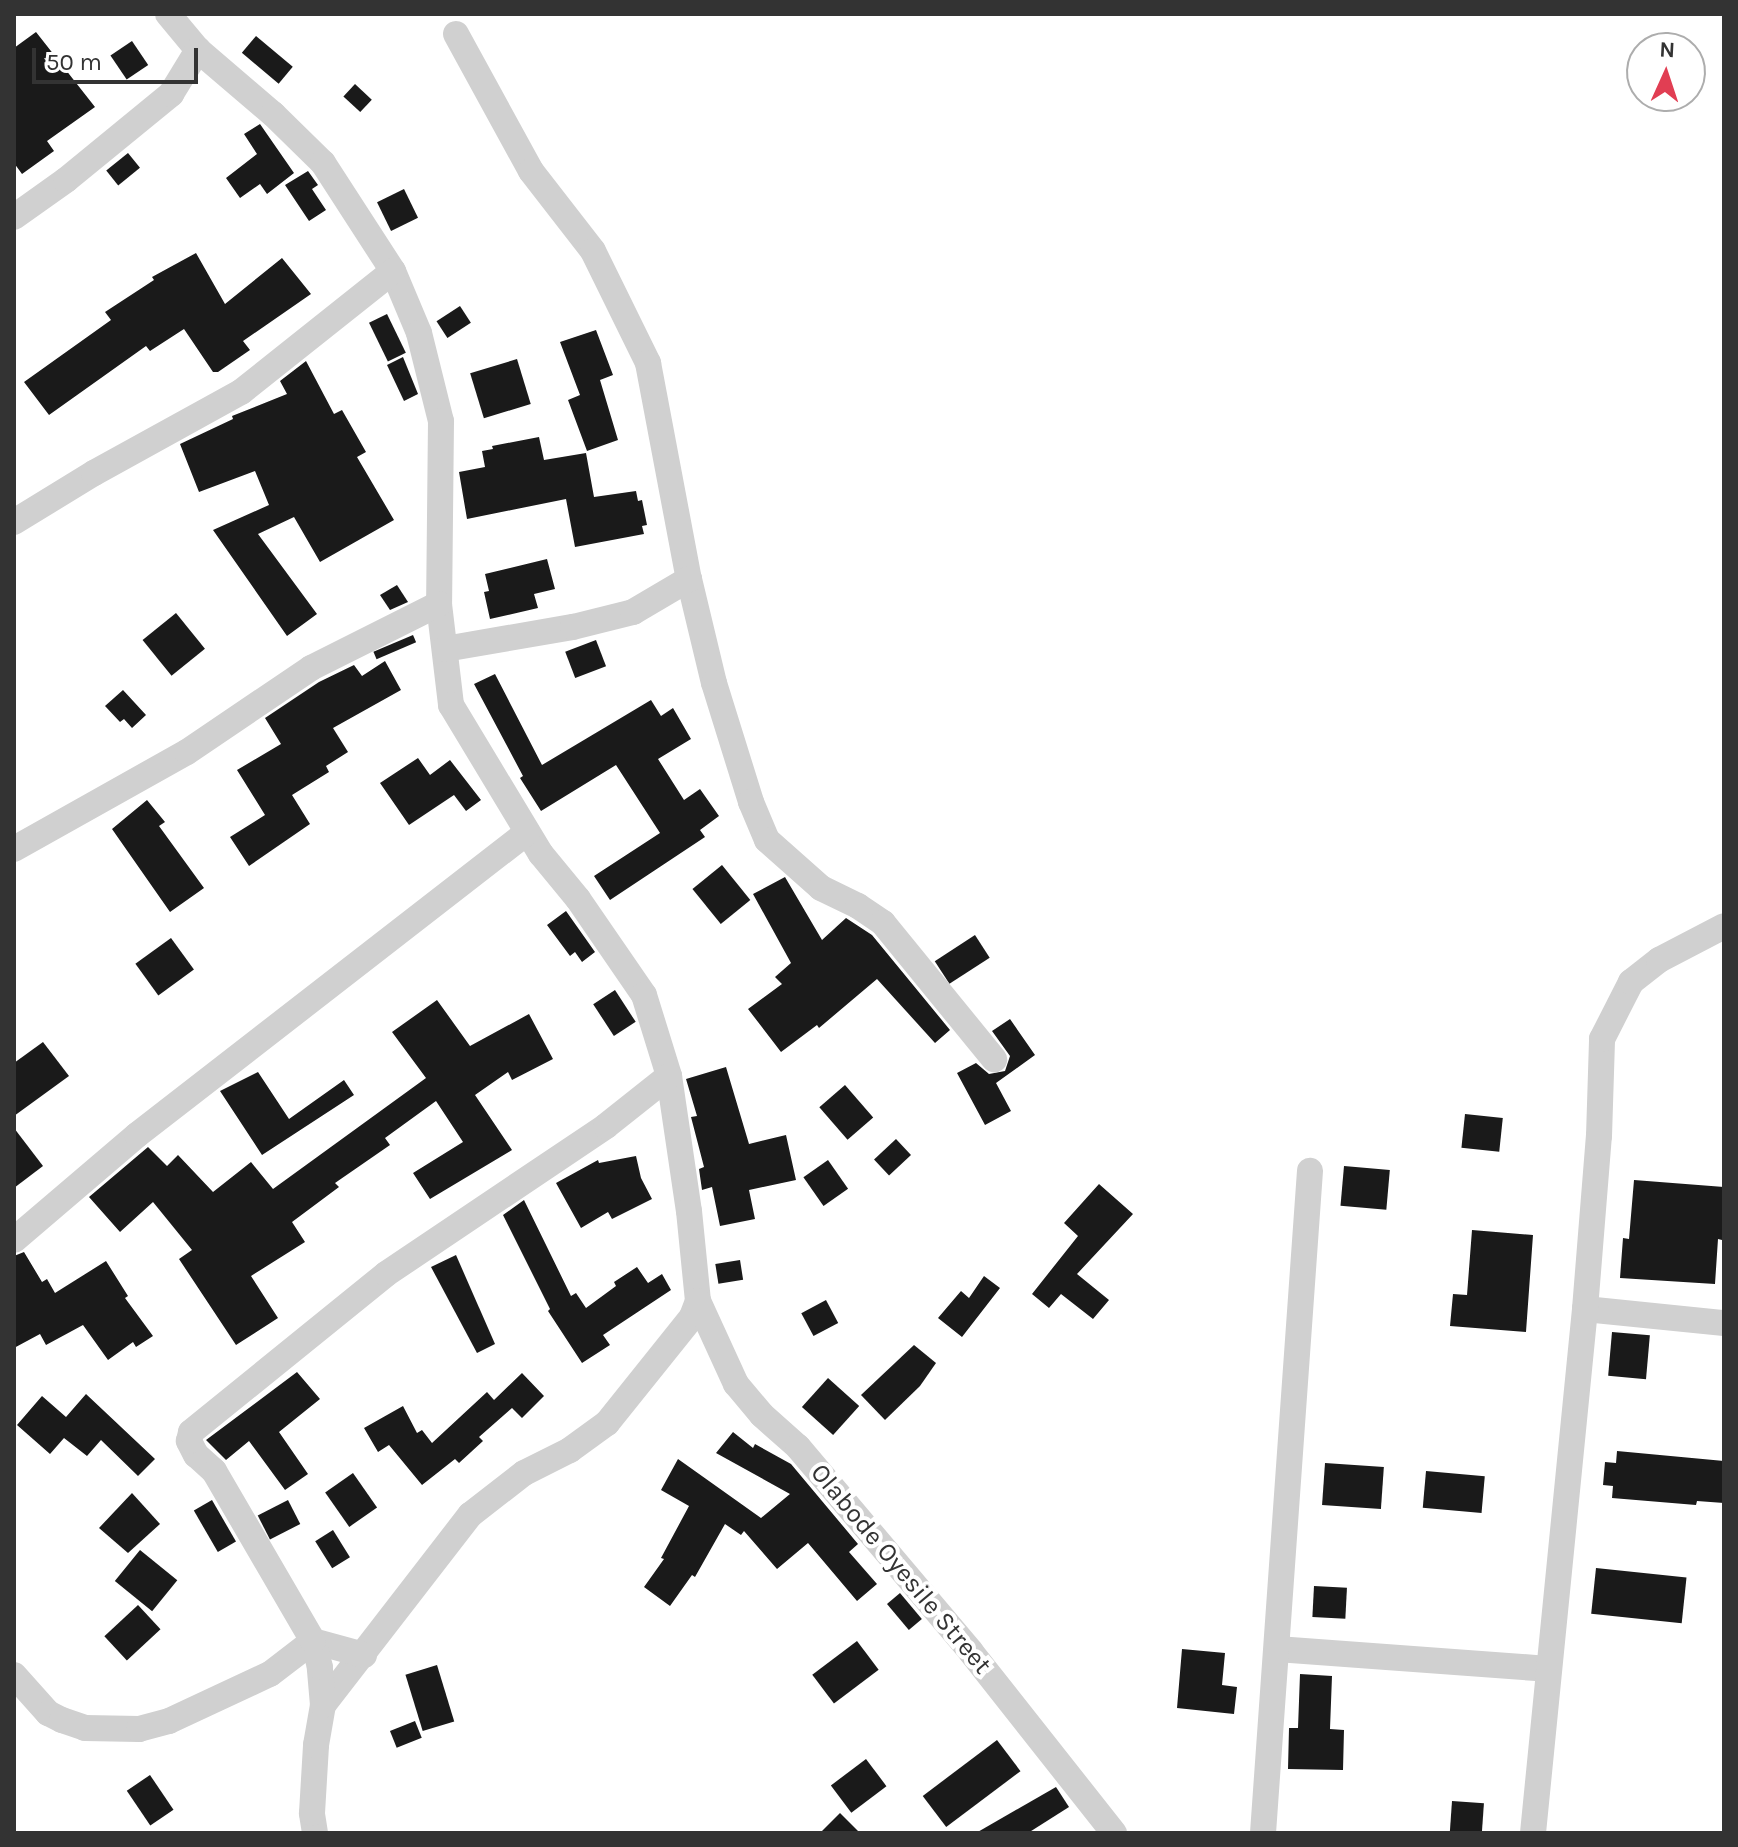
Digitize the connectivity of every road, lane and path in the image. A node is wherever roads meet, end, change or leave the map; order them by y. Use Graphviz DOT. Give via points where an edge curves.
graph roads {
  1 [pos="168,14"];
  2 [pos="456,34"];
  3 [pos="198,50"];
  4 [pos="14,217"];
  5 [pos="393,271"];
  6 [pos="14,522"];
  7 [pos="689,579"];
  8 [pos="439,604"];
  9 [pos="445,649"];
  10 [pos="527,832"];
  11 [pos="14,849"];
  12 [pos="1724,926"];
  13 [pos="994,1059"];
  14 [pos="669,1076"];
  15 [pos="1310,1171"];
  16 [pos="14,1240"];
  17 [pos="698,1301"];
  18 [pos="1585,1309"];
  19 [pos="1724,1323"];
  20 [pos="313,1641"];
  21 [pos="1277,1649"];
  22 [pos="364,1655"];
  23 [pos="1547,1669"];
  24 [pos="14,1675"];
  25 [pos="323,1705"];
  26 [pos="315,1833"];
  27 [pos="1114,1833"];
  28 [pos="1263,1833"];
  29 [pos="1533,1833"];
  1 -- 3 [label="street, Olabode Oyesile Street"];
  2 -- 7 [label="street" via="531,171 593,251 648,363"];
  3 -- 4 [label="street" via="171,94"];
  3 -- 5 [label="street, Olabode Oyesile Street" via="323,163"];
  5 -- 6 [label="street" via="241,392"];
  5 -- 8 [label="street, Olabode Oyesile Street" via="419,333 441,421"];
  7 -- 9 [label="street" via="633,612"];
  7 -- 13 [label="street" via="714,683 767,840 821,888 883,923"];
  8 -- 9 [label="street, Olabode Oyesile Street"];
  8 -- 11 [label="street" via="311,668 187,752"];
  9 -- 10 [label="street, Olabode Oyesile Street" via="451,705"];
  10 -- 14 [label="street, Olabode Oyesile Street" via="644,995"];
  10 -- 16 [label="street" via="137,1135"];
  12 -- 18 [label="street" via="1659,960 1631,982 1602,1039"];
  14 -- 17 [label="street, Olabode Oyesile Street"];
  14 -- 20 [label="street" via="606,1126 386,1274 191,1432 196,1455 214,1471"];
  15 -- 21 [label="street"];
  17 -- 22 [label="street" via="692,1317 607,1423 570,1450 524,1473 470,1515"];
  17 -- 27 [label="street, Olabode Oyesile Street" via="736,1384 798,1447 961,1640"];
  18 -- 19 [label="street"];
  18 -- 23 [label="street"];
  20 -- 22 [label="street"];
  20 -- 24 [label="street" via="270,1674 169,1721 139,1729 85,1728 62,1720 48,1713"];
  20 -- 25 [label="street"];
  21 -- 23 [label="street"];
  21 -- 28 [label="street"];
  22 -- 25 [label="street"];
  23 -- 29 [label="street"];
  25 -- 26 [label="street"];
}
